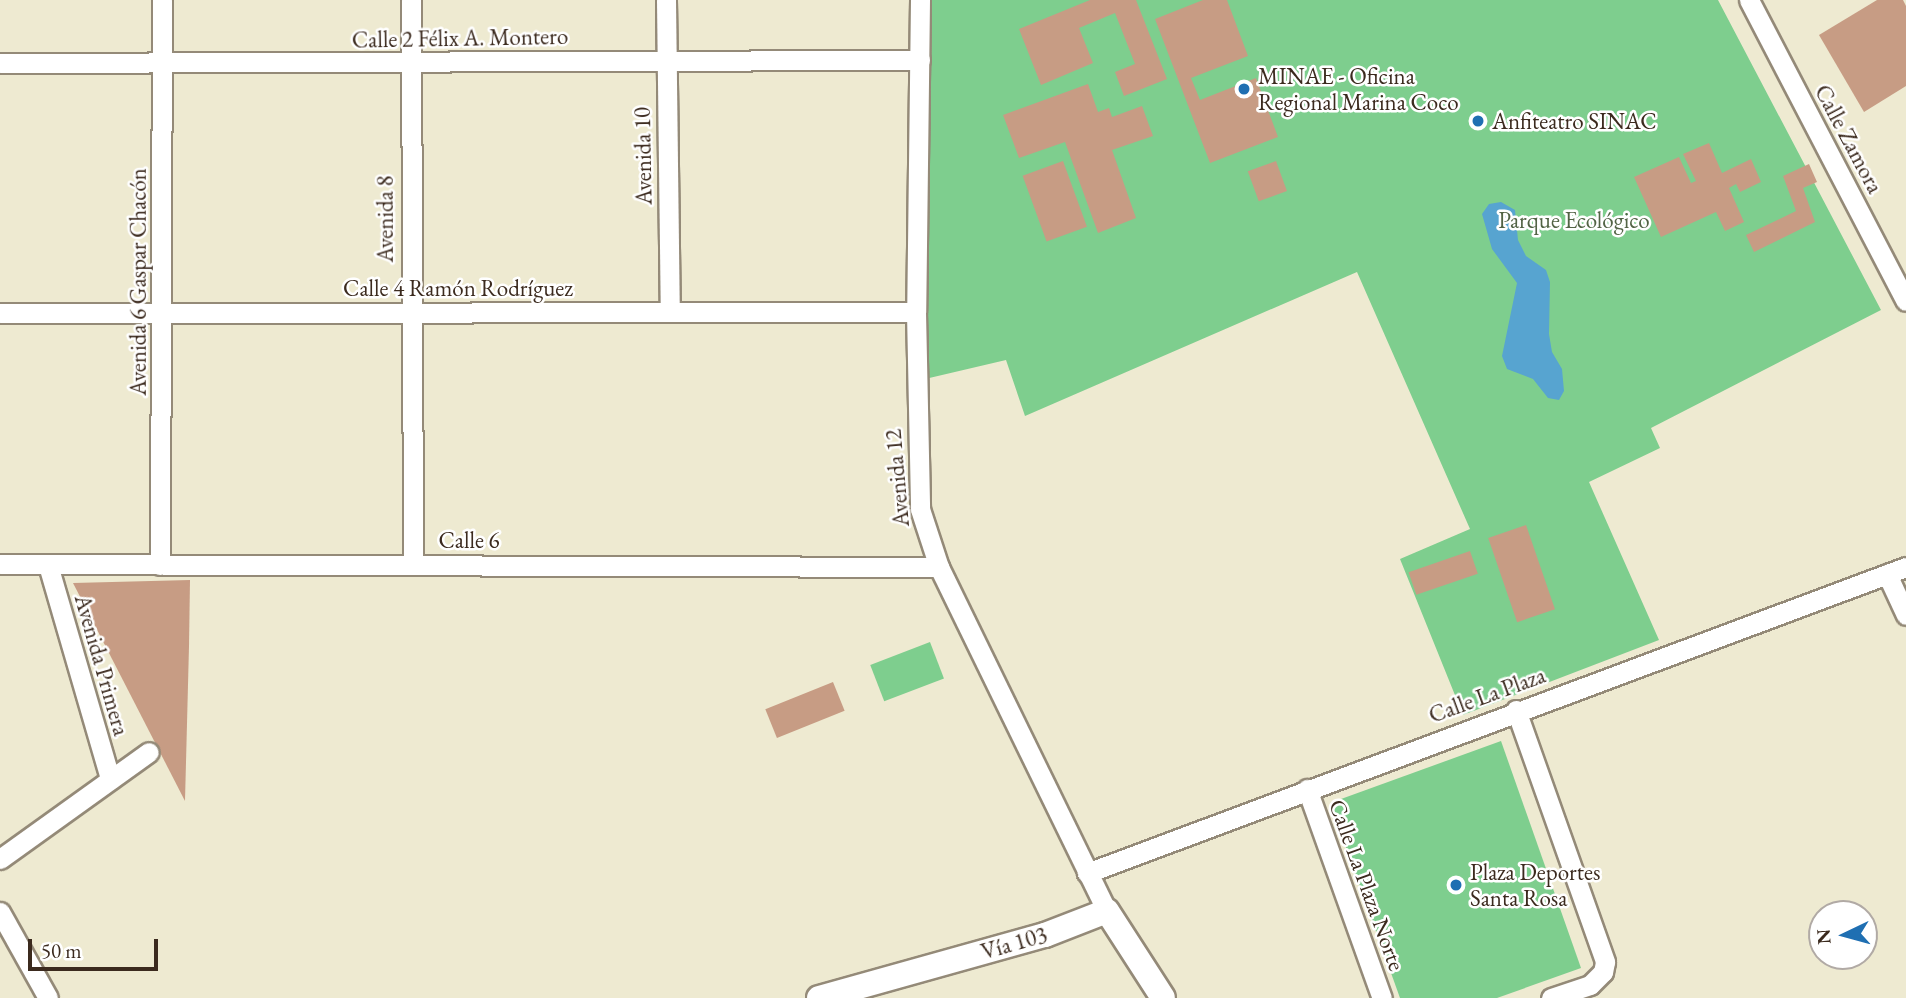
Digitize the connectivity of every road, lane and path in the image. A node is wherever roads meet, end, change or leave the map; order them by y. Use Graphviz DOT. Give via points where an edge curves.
graph roads {
  1 [pos="162,0"];
  2 [pos="411,0"];
  3 [pos="666,0"];
  4 [pos="920,0"];
  5 [pos="1749,0"];
  6 [pos="665,60"];
  7 [pos="920,60"];
  8 [pos="0,63"];
  9 [pos="410,63"];
  10 [pos="162,64"];
  11 [pos="1906,301"];
  12 [pos="670,311"];
  13 [pos="916,312"];
  14 [pos="0,313"];
  15 [pos="409,313"];
  16 [pos="163,314"];
  17 [pos="0,564"];
  18 [pos="412,564"];
  19 [pos="48,565"];
  20 [pos="160,565"];
  21 [pos="939,567"];
  22 [pos="1897,571"];
  23 [pos="1906,615"];
  24 [pos="1516,710"];
  25 [pos="149,752"];
  26 [pos="110,779"];
  27 [pos="1307,789"];
  28 [pos="0,859"];
  29 [pos="1087,873"];
  30 [pos="1107,911"];
  31 [pos="0,912"];
  32 [pos="48,998"];
  33 [pos="819,998"];
  34 [pos="1163,998"];
  35 [pos="1382,998"];
  36 [pos="1551,998"];
  1 -- 10 [label="street, Avenida 6 Gaspar Chacón"];
  2 -- 9 [label="street, Avenida 8"];
  3 -- 6 [label="street, Avenida 10"];
  4 -- 7 [label="street, Avenida 12"];
  5 -- 11 [label="street, Calle Zamora"];
  6 -- 7 [label="street, Calle 2 Félix A. Montero"];
  6 -- 9 [label="street, Calle 2 Félix A. Montero"];
  6 -- 12 [label="street, Avenida 10"];
  7 -- 13 [label="street, Avenida 12"];
  8 -- 10 [label="street, Calle 2 Félix A. Montero"];
  9 -- 10 [label="street, Calle 2 Félix A. Montero"];
  9 -- 15 [label="street, Avenida 8"];
  10 -- 16 [label="street, Avenida 6 Gaspar Chacón"];
  12 -- 13 [label="street, Calle 4 Ramón Rodríguez"];
  12 -- 15 [label="street, Calle 4 Ramón Rodríguez"];
  13 -- 21 [label="street, Avenida 12" via="916,468 920,509"];
  14 -- 16 [label="street, Calle 4 Ramón Rodríguez"];
  15 -- 16 [label="street, Calle 4 Ramón Rodríguez"];
  15 -- 18 [label="street, Avenida 8"];
  16 -- 20 [label="street, Avenida 6 Gaspar Chacón"];
  17 -- 19 [label="street, Calle 6"];
  18 -- 20 [label="street, Calle 6"];
  18 -- 21 [label="street, Calle 6"];
  19 -- 20 [label="street, Calle 6"];
  19 -- 26 [label="street, Avenida Primera"];
  21 -- 29 [label="street, Avenida 12"];
  22 -- 23 [label="street"];
  22 -- 24 [label="street, Calle La Plaza"];
  24 -- 27 [label="street, Calle La Plaza"];
  24 -- 36 [label="street" via="1605,962 1598,979"];
  25 -- 26 [label="street"];
  26 -- 28 [label="street"];
  27 -- 29 [label="street, Calle La Plaza"];
  27 -- 35 [label="street, Calle La Plaza Norte"];
  29 -- 30 [label="street, Avenida 12"];
  30 -- 33 [label="main road, Vía 103" via="1045,935"];
  30 -- 34 [label="main road"];
  31 -- 32 [label="street"];
}
